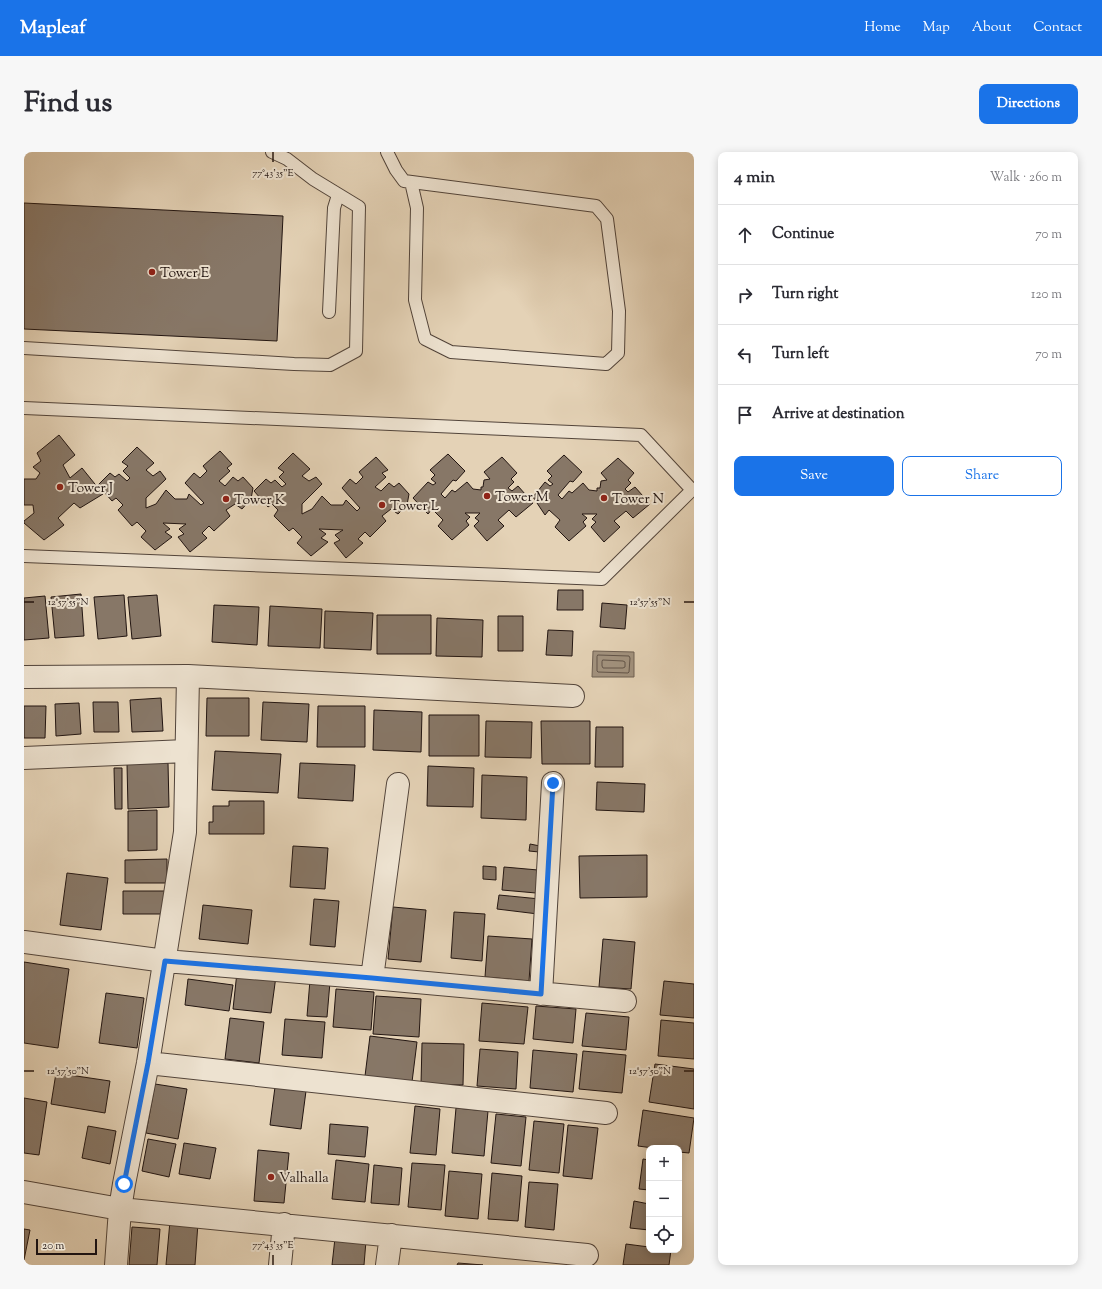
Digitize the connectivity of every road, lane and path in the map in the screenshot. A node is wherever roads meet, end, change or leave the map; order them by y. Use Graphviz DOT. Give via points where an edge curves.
graph roads {
  1 [pos="272,152"];
  2 [pos="387,152"];
  3 [pos="411,182"];
  4 [pos="338,195"];
  5 [pos="329,312"];
  6 [pos="24,348"];
  7 [pos="24,408"];
  8 [pos="24,556"];
  9 [pos="188,676"];
  10 [pos="24,677"];
  11 [pos="573,696"];
  12 [pos="186,751"];
  13 [pos="24,758"];
  14 [pos="553,783"];
  15 [pos="398,784"];
  16 [pos="24,942"];
  17 [pos="165,961"];
  18 [pos="372,978"];
  19 [pos="541,994"];
  20 [pos="625,1001"];
  21 [pos="148,1063"];
  22 [pos="606,1113"];
  23 [pos="24,1192"];
  24 [pos="120,1209"];
  25 [pos="284,1224"];
  26 [pos="391,1235"];
  27 [pos="586,1255"];
  28 [pos="521,1257"];
  29 [pos="116,1265"];
  30 [pos="280,1265"];
  31 [pos="387,1265"];
  1 -- 4 [label="lane" via="287,159"];
  2 -- 3 [label="lane" via="404,181"];
  3 -- 3 [label="lane" via="596,206 607,219 619,311 618,353 606,364 451,352 425,339 415,300 417,208"];
  4 -- 5 [label="lane" via="334,208"];
  4 -- 6 [label="lane" via="359,207 356,351 330,365"];
  7 -- 8 [label="lane" via="641,435 692,490 602,579"];
  9 -- 10 [label="street"];
  9 -- 11 [label="street"];
  9 -- 12 [label="street"];
  12 -- 13 [label="street"];
  12 -- 17 [label="street" via="185,832"];
  14 -- 19 [label="street"];
  15 -- 18 [label="street"];
  16 -- 17 [label="street"];
  17 -- 18 [label="street"];
  17 -- 21 [label="street"];
  18 -- 19 [label="street"];
  19 -- 20 [label="street"];
  21 -- 22 [label="street"];
  21 -- 24 [label="street"];
  23 -- 24 [label="street"];
  24 -- 25 [label="street"];
  24 -- 29 [label="street"];
  25 -- 26 [label="street"];
  25 -- 30 [label="street"];
  26 -- 28 [label="street"];
  26 -- 31 [label="street"];
  27 -- 28 [label="street"];
}
